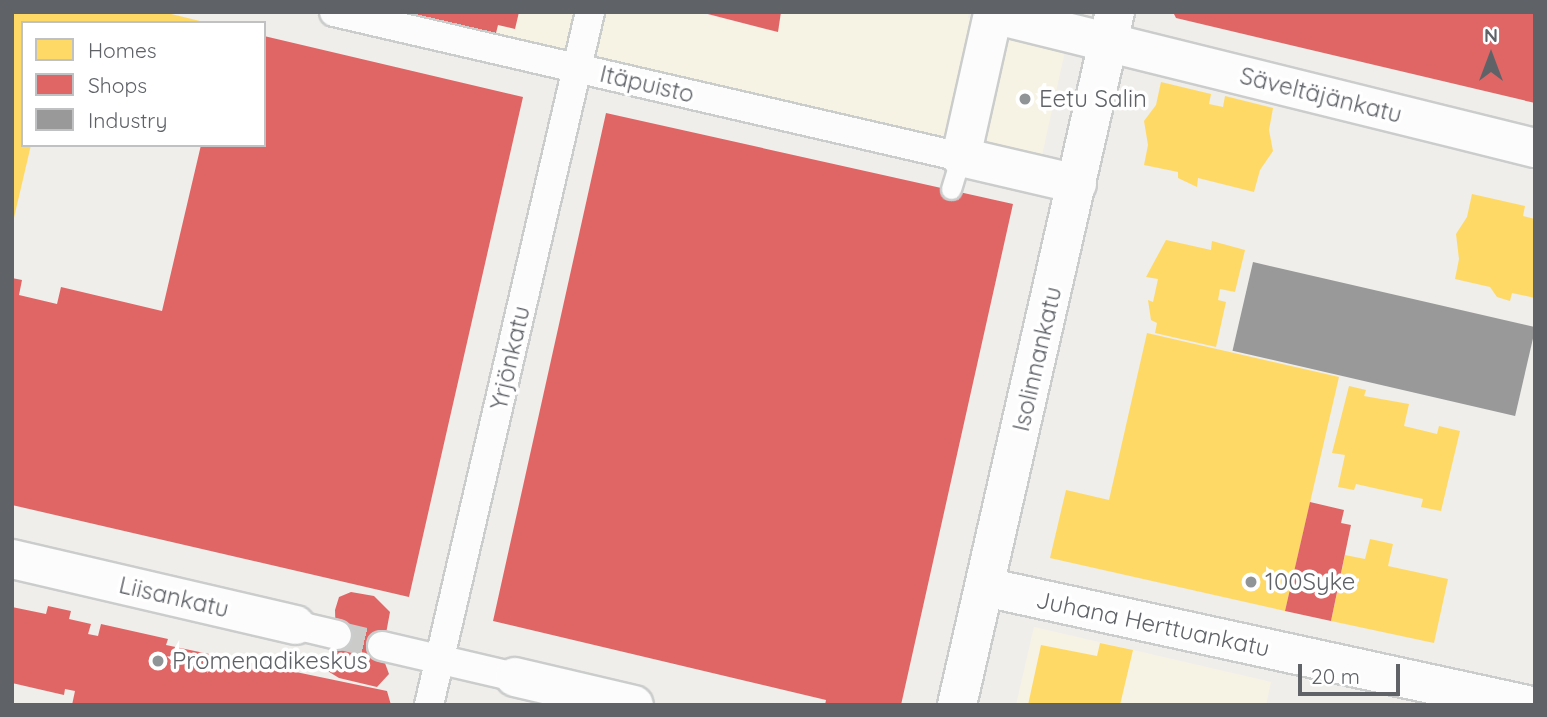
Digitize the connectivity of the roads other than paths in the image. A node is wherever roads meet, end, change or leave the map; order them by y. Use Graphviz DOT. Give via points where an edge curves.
graph roads {
  1 [pos="334,12"];
  2 [pos="590,12"];
  3 [pos="989,13"];
  4 [pos="1112,27"];
  5 [pos="577,68"];
  6 [pos="1535,148"];
  7 [pos="956,173"];
  8 [pos="1077,184"];
  9 [pos="12,559"];
  10 [pos="985,587"];
  11 [pos="295,625"];
  12 [pos="337,635"];
  13 [pos="382,646"];
  14 [pos="440,659"];
  15 [pos="515,677"];
  16 [pos="429,705"];
  17 [pos="634,705"];
  18 [pos="957,705"];
  19 [pos="1527,705"];
  1 -- 5 [label="street, Itäpuisto"];
  2 -- 5 [label="street, Yrjönkatu"];
  3 -- 4 [label="street"];
  3 -- 7 [label="street"];
  4 -- 6 [label="street, Säveltäjänkatu"];
  4 -- 8 [label="street, Isolinnankatu"];
  5 -- 7 [label="street, Itäpuisto"];
  5 -- 14 [label="street, Yrjönkatu"];
  7 -- 8 [label="street, Itäpuisto"];
  8 -- 10 [label="street, Isolinnankatu"];
  9 -- 11 [label="street, Liisankatu"];
  10 -- 18 [label="street, Isolinnankatu"];
  10 -- 19 [label="street, Juhana Herttuankatu"];
  11 -- 12 [label="street, Liisankatu"];
  13 -- 14 [label="street"];
  14 -- 15 [label="street"];
  14 -- 16 [label="street, Yrjönkatu"];
  15 -- 17 [label="street"];
}
